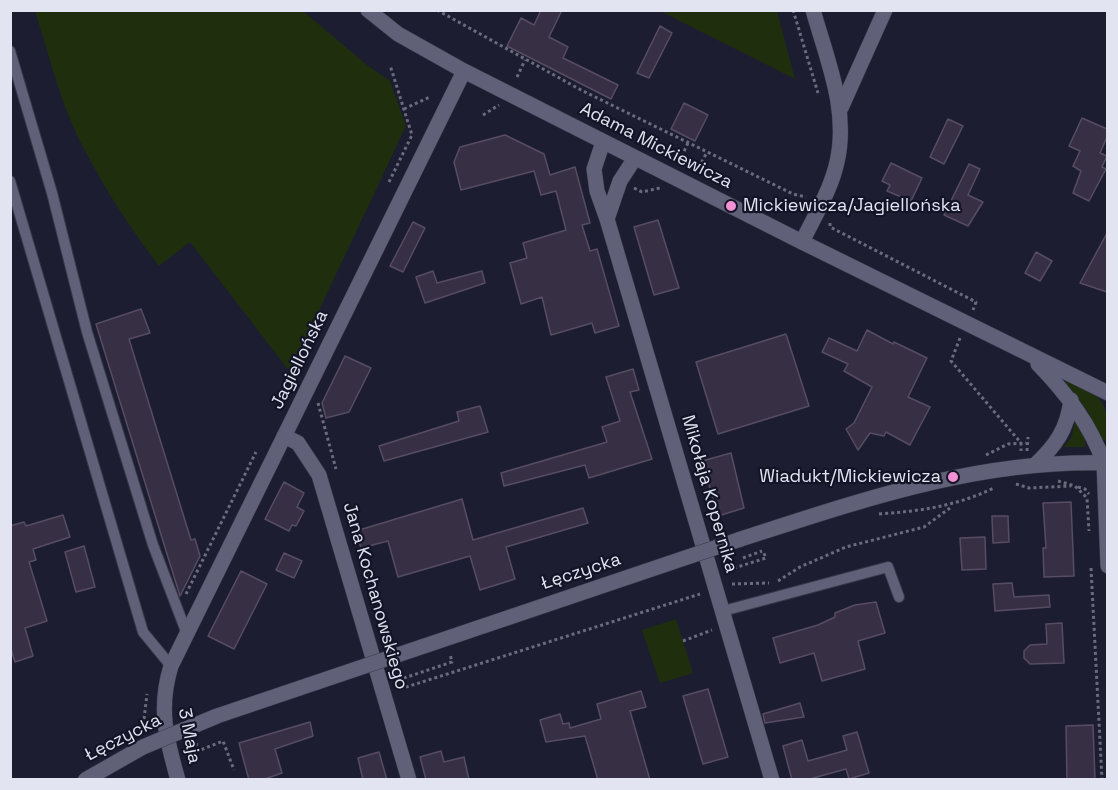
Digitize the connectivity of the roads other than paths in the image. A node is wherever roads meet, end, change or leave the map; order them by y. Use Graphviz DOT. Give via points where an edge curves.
graph roads {
  1 [pos="368,10"];
  2 [pos="813,10"];
  3 [pos="885,10"];
  4 [pos="10,51"];
  5 [pos="464,71"];
  6 [pos="841,108"];
  7 [pos="603,142"];
  8 [pos="635,158"];
  9 [pos="10,181"];
  10 [pos="608,219"];
  11 [pos="802,242"];
  12 [pos="1030,356"];
  13 [pos="1107,393"];
  14 [pos="1071,400"];
  15 [pos="284,436"];
  16 [pos="1106,462"];
  17 [pos="1028,471"];
  18 [pos="1107,566"];
  19 [pos="899,597"];
  20 [pos="723,611"];
  21 [pos="187,634"];
  22 [pos="171,666"];
  23 [pos="85,780"];
  24 [pos="178,780"];
  25 [pos="409,780"];
  26 [pos="772,780"];
  1 -- 5 [label="street, Adama Mickiewicza" via="408,40"];
  2 -- 6 [label="street"];
  3 -- 6 [label="street"];
  4 -- 21 [label="lane" via="87,332 153,545"];
  5 -- 7 [label="street, Adama Mickiewicza"];
  5 -- 15 [label="street, Jagiellońska"];
  6 -- 11 [label="street" via="837,164 813,196"];
  7 -- 8 [label="street, Adama Mickiewicza"];
  7 -- 10 [label="street, Mikołaja Kopernika" via="594,169 597,191"];
  8 -- 10 [label="street" via="620,181"];
  8 -- 11 [label="street, Adama Mickiewicza"];
  9 -- 22 [label="lane" via="143,632"];
  10 -- 20 [label="street, Mikołaja Kopernika"];
  11 -- 12 [label="street, Adama Mickiewicza"];
  12 -- 13 [label="street, Adama Mickiewicza"];
  12 -- 14 [label="street, Adama Mickiewicza"];
  14 -- 16 [label="street, Adama Mickiewicza"];
  14 -- 17 [label="street" via="1062,436"];
  15 -- 21 [label="street, Jagiellońska"];
  15 -- 25 [label="street, Jana Kochanowskiego" via="298,443 319,475"];
  16 -- 17 [label="street, Łęczycka"];
  16 -- 18 [label="street"];
  17 -- 23 [label="street, Łęczycka, bridge" via="953,477 893,490 738,540 217,716 143,747"];
  19 -- 20 [label="lane" via="888,567"];
  20 -- 26 [label="street, Mikołaja Kopernika"];
  21 -- 22 [label="street, Jagiellońska"];
  22 -- 24 [label="street, 3 Maja" via="163,689 162,713"];
}
